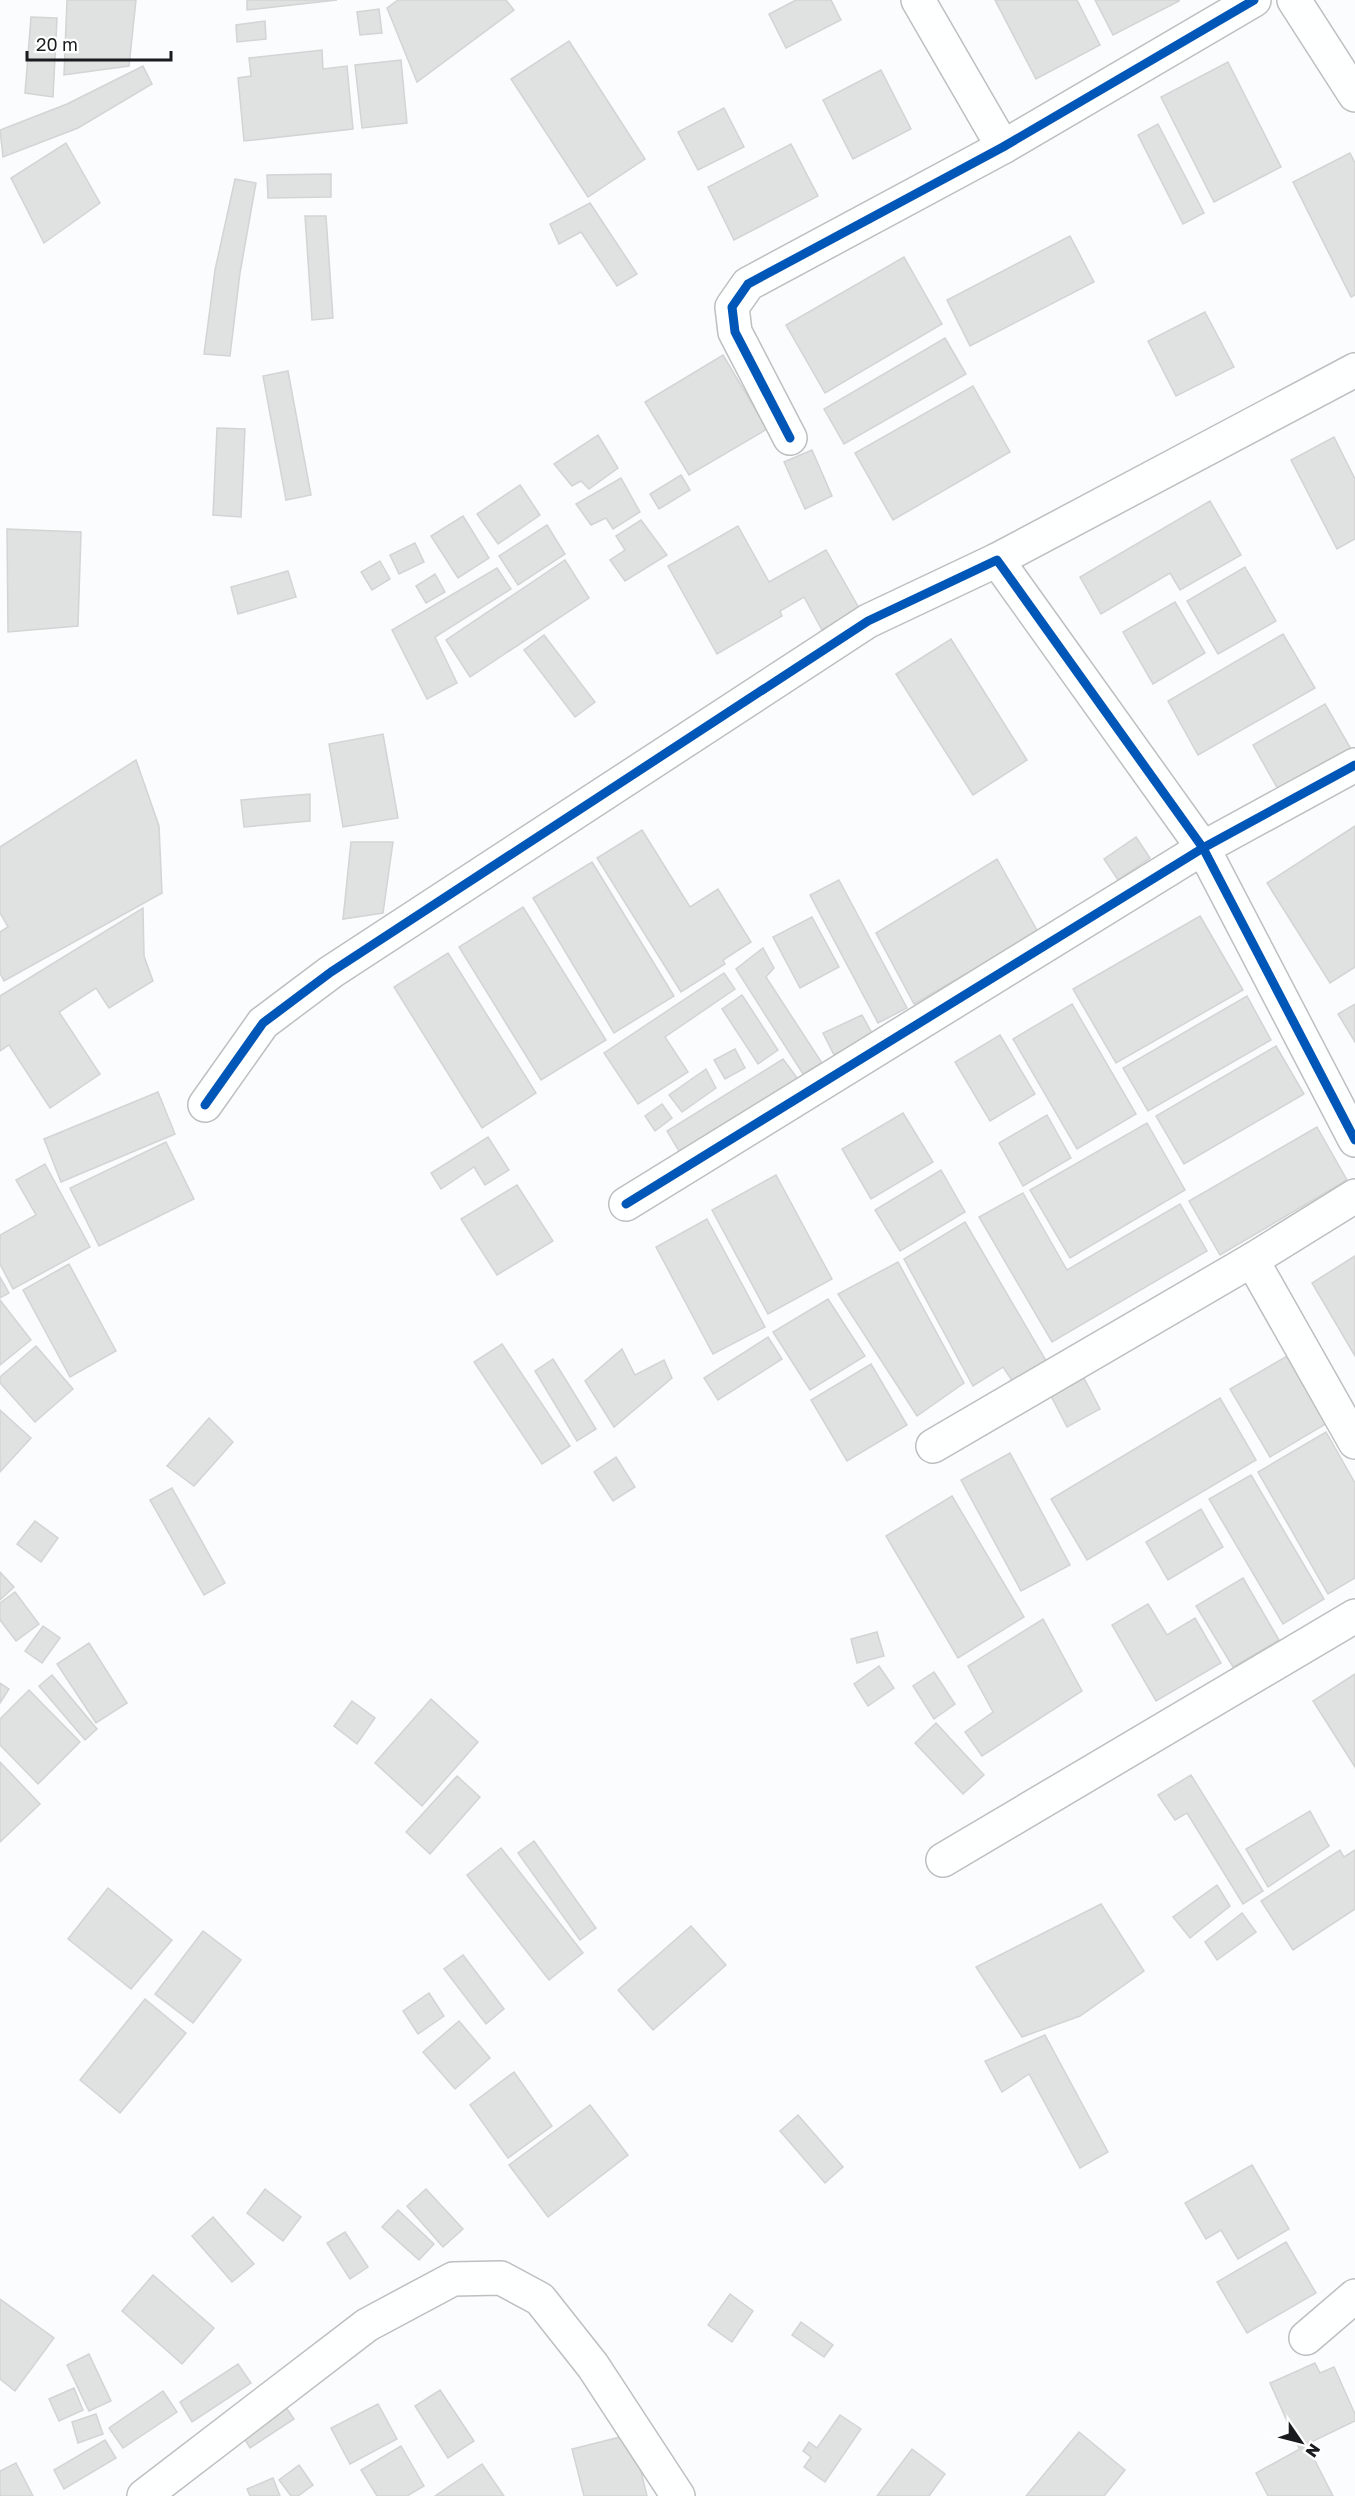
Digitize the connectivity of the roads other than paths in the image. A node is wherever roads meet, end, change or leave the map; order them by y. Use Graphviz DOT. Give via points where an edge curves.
graph roads {
  1 [pos="918,0"];
  2 [pos="1254,0"];
  3 [pos="1294,0"];
  4 [pos="1355,95"];
  5 [pos="1003,147"];
  6 [pos="1355,370"];
  7 [pos="789,438"];
  8 [pos="998,560"];
  9 [pos="1355,765"];
  10 [pos="1203,848"];
  11 [pos="205,1105"];
  12 [pos="1355,1140"];
  13 [pos="1355,1196"];
  14 [pos="627,1204"];
  15 [pos="1252,1260"];
  16 [pos="1355,1442"];
  17 [pos="933,1446"];
  18 [pos="1355,1616"];
  19 [pos="943,1860"];
  20 [pos="1355,2296"];
  21 [pos="1306,2338"];
  22 [pos="144,2496"];
  23 [pos="678,2496"];
  1 -- 5 [label="street"];
  2 -- 5 [label="street"];
  3 -- 4 [label="street"];
  5 -- 7 [label="street" via="748,284 732,307 735,332"];
  6 -- 8 [label="street"];
  8 -- 10 [label="street"];
  8 -- 11 [label="street" via="868,621 331,972 263,1023"];
  9 -- 10 [label="street"];
  10 -- 12 [label="street"];
  10 -- 14 [label="street"];
  13 -- 15 [label="street"];
  15 -- 16 [label="street"];
  15 -- 17 [label="street"];
  18 -- 19 [label="street"];
  20 -- 21 [label="street"];
  22 -- 23 [label="street" via="367,2325 453,2279 501,2278 540,2299 593,2366"];
}
